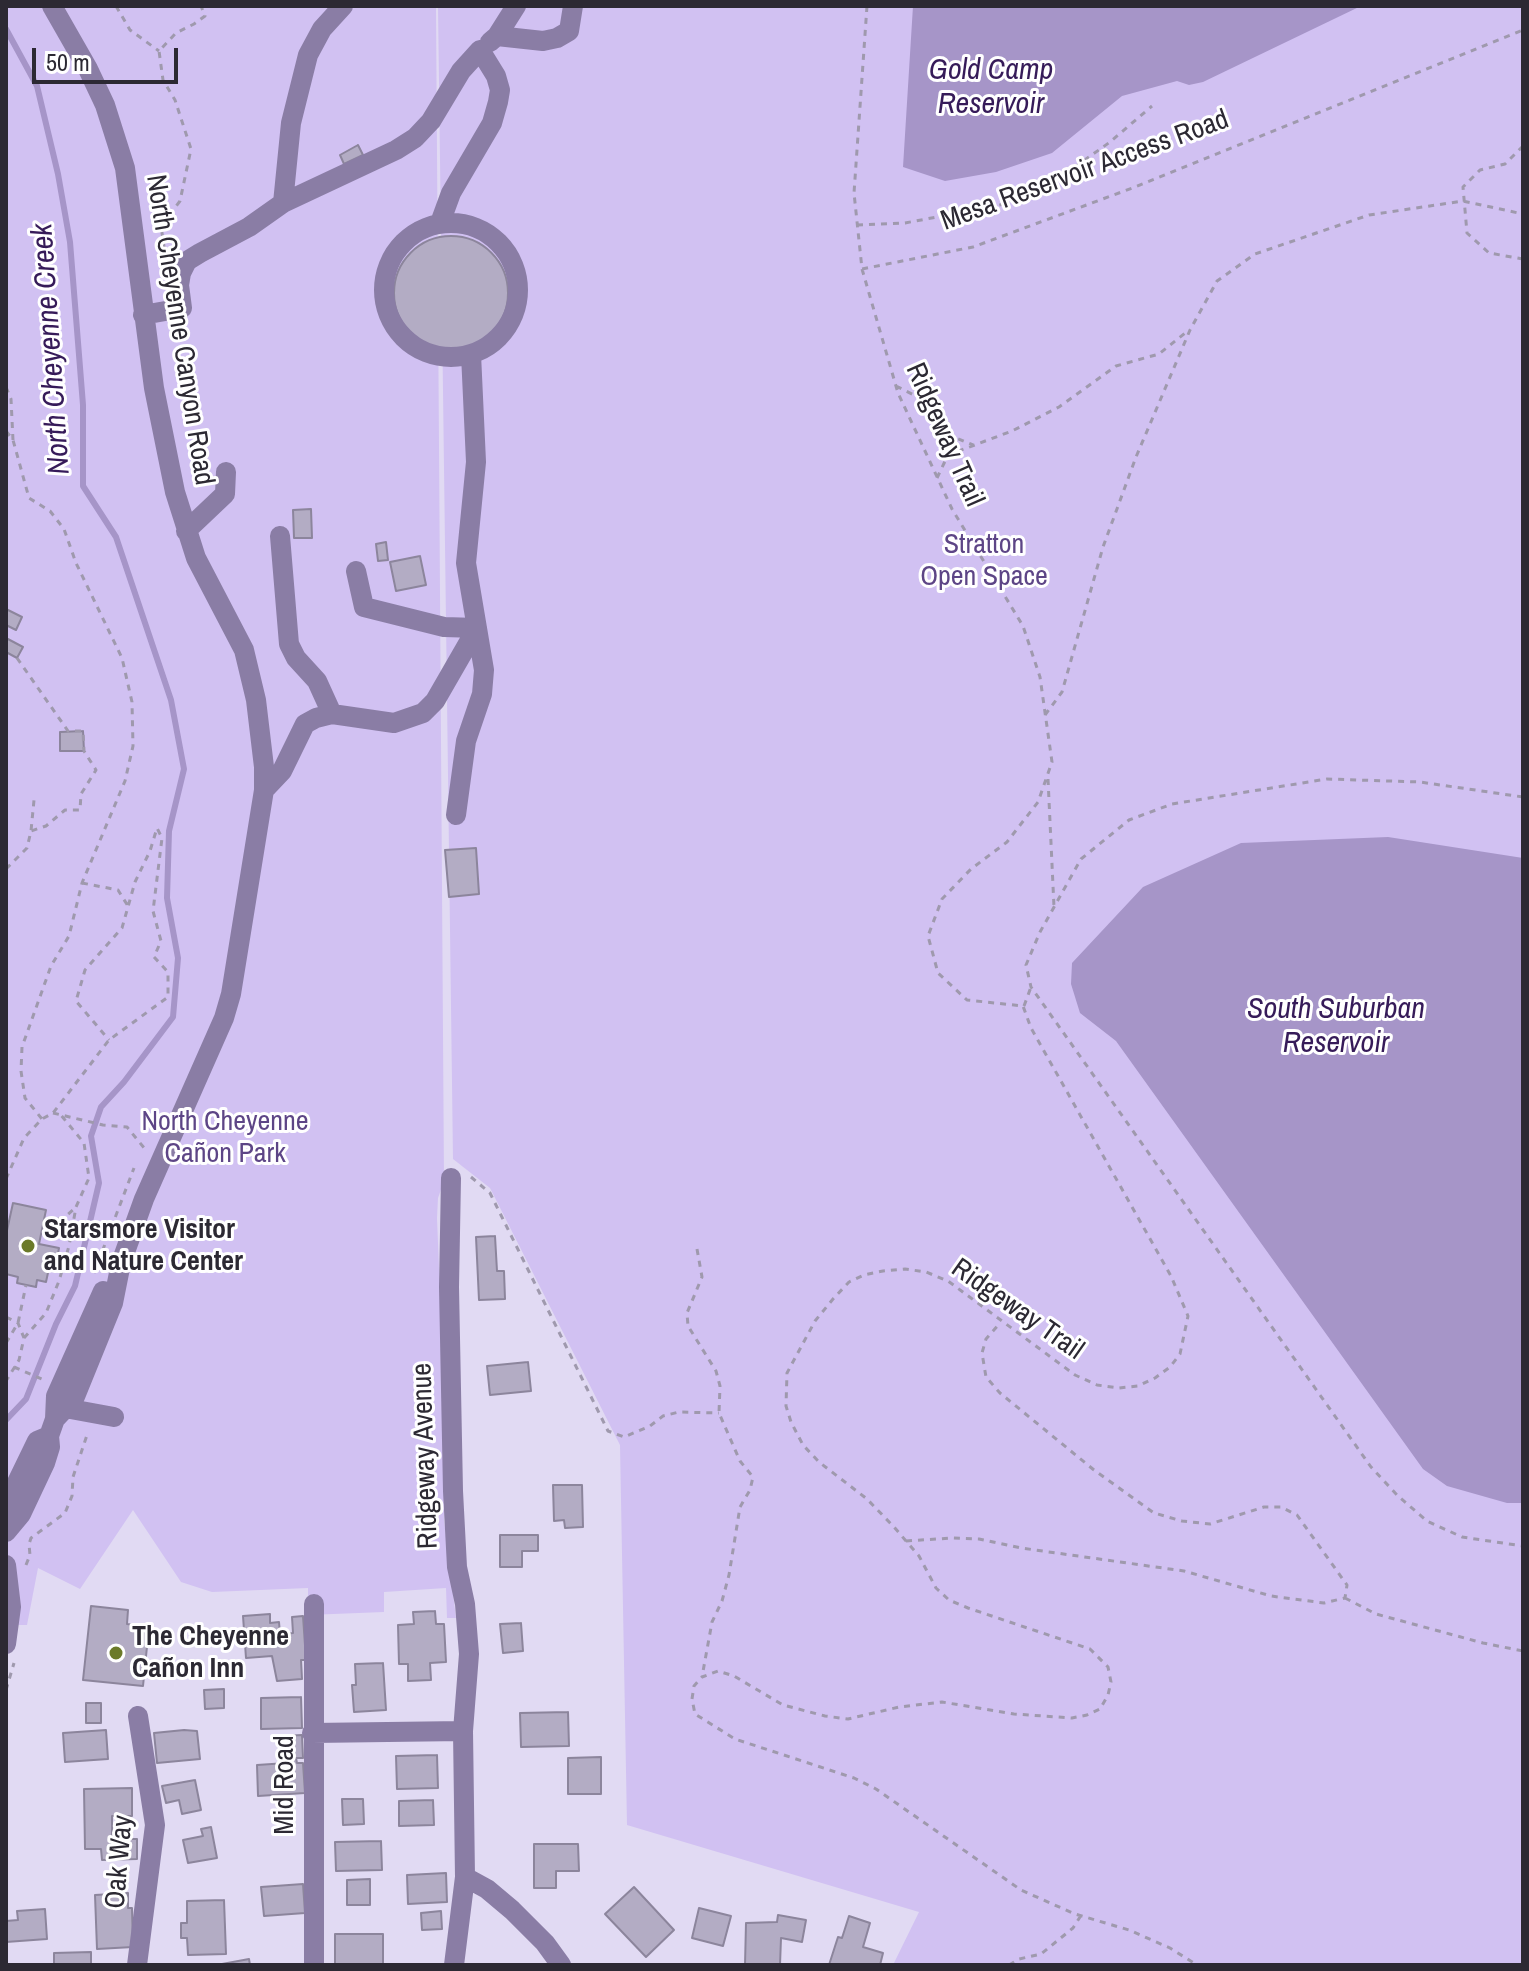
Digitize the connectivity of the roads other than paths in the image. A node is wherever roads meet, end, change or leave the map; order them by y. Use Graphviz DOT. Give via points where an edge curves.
graph roads {
  1 [pos="52,6"];
  2 [pos="343,6"];
  3 [pos="516,6"];
  4 [pos="573,6"];
  5 [pos="497,36"];
  6 [pos="480,50"];
  7 [pos="283,203"];
  8 [pos="440,223"];
  9 [pos="143,315"];
  10 [pos="471,354"];
  11 [pos="226,472"];
  12 [pos="186,531"];
  13 [pos="280,536"];
  14 [pos="356,571"];
  15 [pos="477,628"];
  16 [pos="332,714"];
  17 [pos="264,790"];
  18 [pos="456,815"];
  19 [pos="460,1176"];
  20 [pos="114,1417"];
  21 [pos="56,1421"];
  22 [pos="6,1505"];
  23 [pos="6,1532"];
  24 [pos="6,1565"];
  25 [pos="314,1604"];
  26 [pos="6,1644"];
  27 [pos="138,1716"];
  28 [pos="463,1731"];
  29 [pos="312,1733"];
  30 [pos="465,1877"];
  31 [pos="137,1965"];
  32 [pos="314,1965"];
  33 [pos="454,1965"];
  34 [pos="561,1965"];
  1 -- 9 [label="street, North Cheyenne Canyon Road" via="105,105 121,152"];
  2 -- 7 [label="street" via="308,55 291,123"];
  3 -- 5 [label="street"];
  4 -- 5 [label="street" via="569,31 557,38"];
  5 -- 6 [label="street"];
  6 -- 7 [label="street" via="415,138"];
  6 -- 8 [label="street" via="496,76 498,102"];
  7 -- 9 [label="street" via="187,261 179,285 182,308"];
  8 -- 10 [label="street" via="463,223 487,232 507,252 516,272 519,291 513,316 487,347"];
  8 -- 10 [label="street" via="405,240 389,262 383,288 387,311 410,344 423,351 437,356"];
  9 -- 12 [label="street, North Cheyenne Canyon Road"];
  10 -- 15 [label="street" via="476,462 466,563"];
  11 -- 12 [label="street" via="225,494"];
  12 -- 17 [label="street, North Cheyenne Canyon Road" via="244,650 261,736"];
  13 -- 16 [label="street" via="289,644 317,681"];
  14 -- 15 [label="street" via="364,607 444,627"];
  15 -- 16 [label="street" via="423,713 394,723"];
  15 -- 18 [label="street" via="482,694 466,741"];
  16 -- 17 [label="street" via="305,724 282,771"];
  17 -- 21 [label="street, North Cheyenne Canyon Road" via="224,1018 121,1263 56,1396"];
  19 -- 28 [label="street, Ridgeway Avenue" via="449,1287 457,1567 469,1654"];
  20 -- 21 [label="street"];
  21 -- 22 [label="street, North Cheyenne Canyon Road" via="37,1441"];
  21 -- 23 [label="street, North Cheyenne Canyon Road" via="45,1463 21,1514"];
  24 -- 26 [label="street" via="11,1607"];
  25 -- 29 [label="street, Mid Road"];
  27 -- 31 [label="street, Oak Way" via="155,1825"];
  28 -- 29 [label="street"];
  28 -- 30 [label="street, Ridgeway Avenue"];
  29 -- 32 [label="street, Mid Road"];
  30 -- 33 [label="street, Ridgeway Avenue"];
  30 -- 34 [label="street" via="512,1910"];
}
